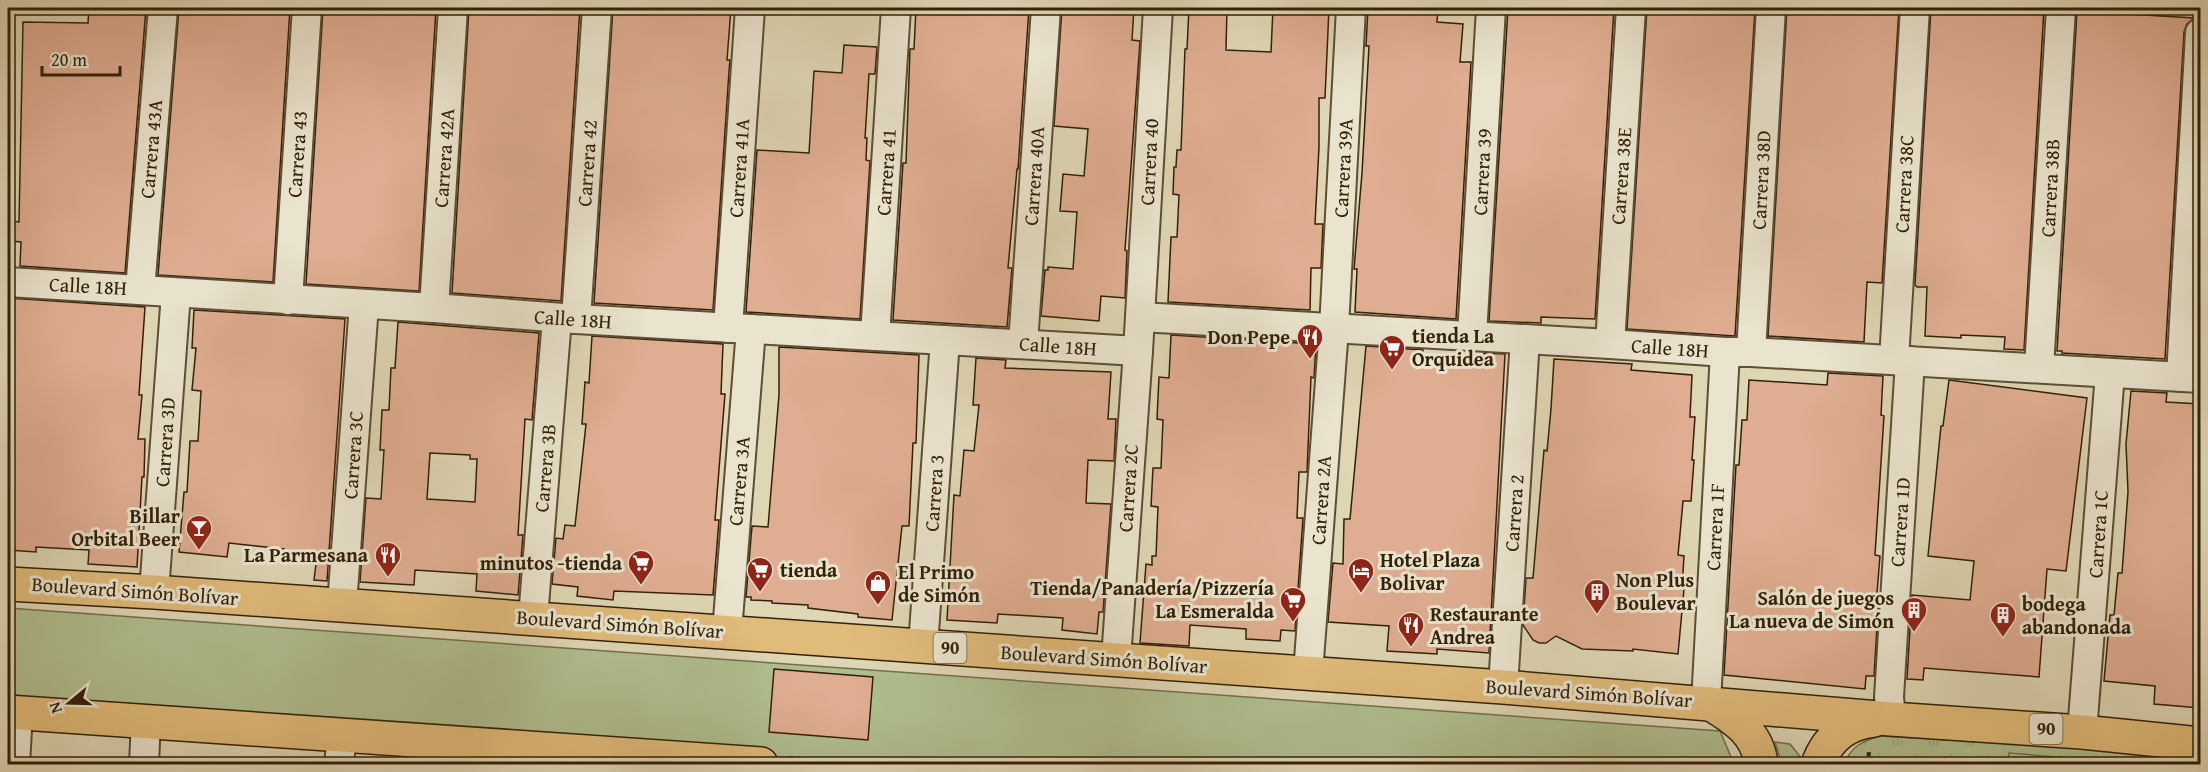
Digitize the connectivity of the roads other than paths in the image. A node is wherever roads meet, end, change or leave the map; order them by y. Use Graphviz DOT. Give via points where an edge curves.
graph roads {
  1 [pos="163,8"];
  2 [pos="308,8"];
  3 [pos="453,8"];
  4 [pos="597,8"];
  5 [pos="750,8"];
  6 [pos="896,8"];
  7 [pos="1046,8"];
  8 [pos="1158,8"];
  9 [pos="1351,8"];
  10 [pos="1491,8"];
  11 [pos="1631,8"];
  12 [pos="1771,8"];
  13 [pos="1915,8"];
  14 [pos="2061,8"];
  15 [pos="2200,33"];
  16 [pos="8,282"];
  17 [pos="140,290"];
  18 [pos="176,293"];
  19 [pos="288,300"];
  20 [pos="364,304"];
  21 [pos="434,308"];
  22 [pos="1140,317"];
  23 [pos="566,319"];
  24 [pos="1334,328"];
  25 [pos="739,329"];
  26 [pos="875,336"];
  27 [pos="1473,336"];
  28 [pos="1525,339"];
  29 [pos="945,340"];
  30 [pos="1023,344"];
  31 [pos="1610,344"];
  32 [pos="1138,351"];
  33 [pos="1738,352"];
  34 [pos="1902,361"];
  35 [pos="2040,368"];
  36 [pos="2110,373"];
  37 [pos="2191,377"];
  38 [pos="8,584"];
  39 [pos="154,592"];
  40 [pos="342,605"];
  41 [pos="533,618"];
  42 [pos="727,632"];
  43 [pos="923,646"];
  44 [pos="1116,659"];
  45 [pos="1308,673"];
  46 [pos="1503,687"];
  47 [pos="1708,703"];
  48 [pos="13,713"];
  49 [pos="1891,719"];
  50 [pos="146,722"];
  51 [pos="2082,732"];
  52 [pos="2200,744"];
  53 [pos="341,750"];
  54 [pos="537,757"];
  55 [pos="720,763"];
  56 [pos="15,765"];
  57 [pos="144,765"];
  58 [pos="761,765"];
  59 [pos="1761,765"];
  60 [pos="1818,765"];
  1 -- 17 [label="street, Carrera 43A"];
  2 -- 19 [label="street, Carrera 43"];
  3 -- 21 [label="street, Carrera 42A"];
  4 -- 23 [label="street, Carrera 42"];
  5 -- 25 [label="street, Carrera 41A"];
  6 -- 26 [label="street, Carrera 41"];
  7 -- 30 [label="street, Carrera 40A"];
  8 -- 22 [label="street, Carrera 40"];
  9 -- 24 [label="street, Carrera 39A"];
  10 -- 27 [label="street, Carrera 39"];
  11 -- 31 [label="street, Carrera 38E"];
  12 -- 33 [label="street, Carrera 38D"];
  13 -- 34 [label="street, Carrera 38C"];
  14 -- 35 [label="street, Carrera 38B"];
  15 -- 37 [label="street"];
  16 -- 17 [label="street, Calle 18H"];
  17 -- 18 [label="street, Calle 18H"];
  18 -- 19 [label="street, Calle 18H"];
  18 -- 39 [label="street, Carrera 3D"];
  19 -- 20 [label="street, Calle 18H"];
  20 -- 21 [label="street, Calle 18H"];
  20 -- 40 [label="street, Carrera 3C"];
  21 -- 23 [label="street, Calle 18H"];
  22 -- 24 [label="street, Calle 18H"];
  22 -- 32 [label="street, Carrera 2C"];
  23 -- 25 [label="street, Calle 18H"];
  23 -- 41 [label="street, Carrera 3B"];
  24 -- 27 [label="street, Calle 18H"];
  24 -- 45 [label="street, Carrera 2A"];
  25 -- 26 [label="street, Calle 18H"];
  25 -- 42 [label="street, Carrera 3A"];
  26 -- 29 [label="street, Calle 18H"];
  27 -- 28 [label="street, Calle 18H"];
  28 -- 31 [label="street, Calle 18H"];
  28 -- 46 [label="street, Carrera 2"];
  29 -- 30 [label="street, Calle 18H"];
  29 -- 43 [label="street, Carrera 3"];
  30 -- 32 [label="street, Calle 18H"];
  31 -- 33 [label="street, Calle 18H"];
  32 -- 44 [label="street, Carrera 2C"];
  33 -- 34 [label="street, Calle 18H"];
  33 -- 47 [label="street, Carrera 1F"];
  34 -- 35 [label="street, Calle 18H"];
  34 -- 49 [label="street, Carrera 1D"];
  35 -- 36 [label="street, Calle 18H"];
  36 -- 37 [label="street, Calle 18H"];
  36 -- 51 [label="street, Carrera 1C"];
  38 -- 39 [label="highway, Boulevard Simón Bolívar / 90"];
  39 -- 40 [label="highway, Boulevard Simón Bolívar / 90"];
  40 -- 41 [label="highway, Boulevard Simón Bolívar / 90"];
  41 -- 42 [label="highway, Boulevard Simón Bolívar / 90"];
  42 -- 43 [label="highway, Boulevard Simón Bolívar / 90"];
  43 -- 44 [label="highway, Boulevard Simón Bolívar / 90"];
  44 -- 45 [label="highway, Boulevard Simón Bolívar / 90"];
  45 -- 46 [label="highway, Boulevard Simón Bolívar / 90"];
  46 -- 47 [label="highway, Boulevard Simón Bolívar / 90"];
  47 -- 49 [label="highway, Boulevard Simón Bolívar / 90"];
  47 -- 59 [label="highway" via="1748,731 1756,743"];
  48 -- 50 [label="highway"];
  48 -- 56 [label="street"];
  49 -- 51 [label="highway, Boulevard Simón Bolívar / 90"];
  49 -- 60 [label="highway" via="1857,722 1847,727 1830,741"];
  50 -- 53 [label="highway"];
  50 -- 57 [label="street"];
  51 -- 52 [label="highway, Boulevard Simón Bolívar / 90"];
  53 -- 54 [label="highway"];
  54 -- 55 [label="highway"];
  55 -- 58 [label="highway"];
}
